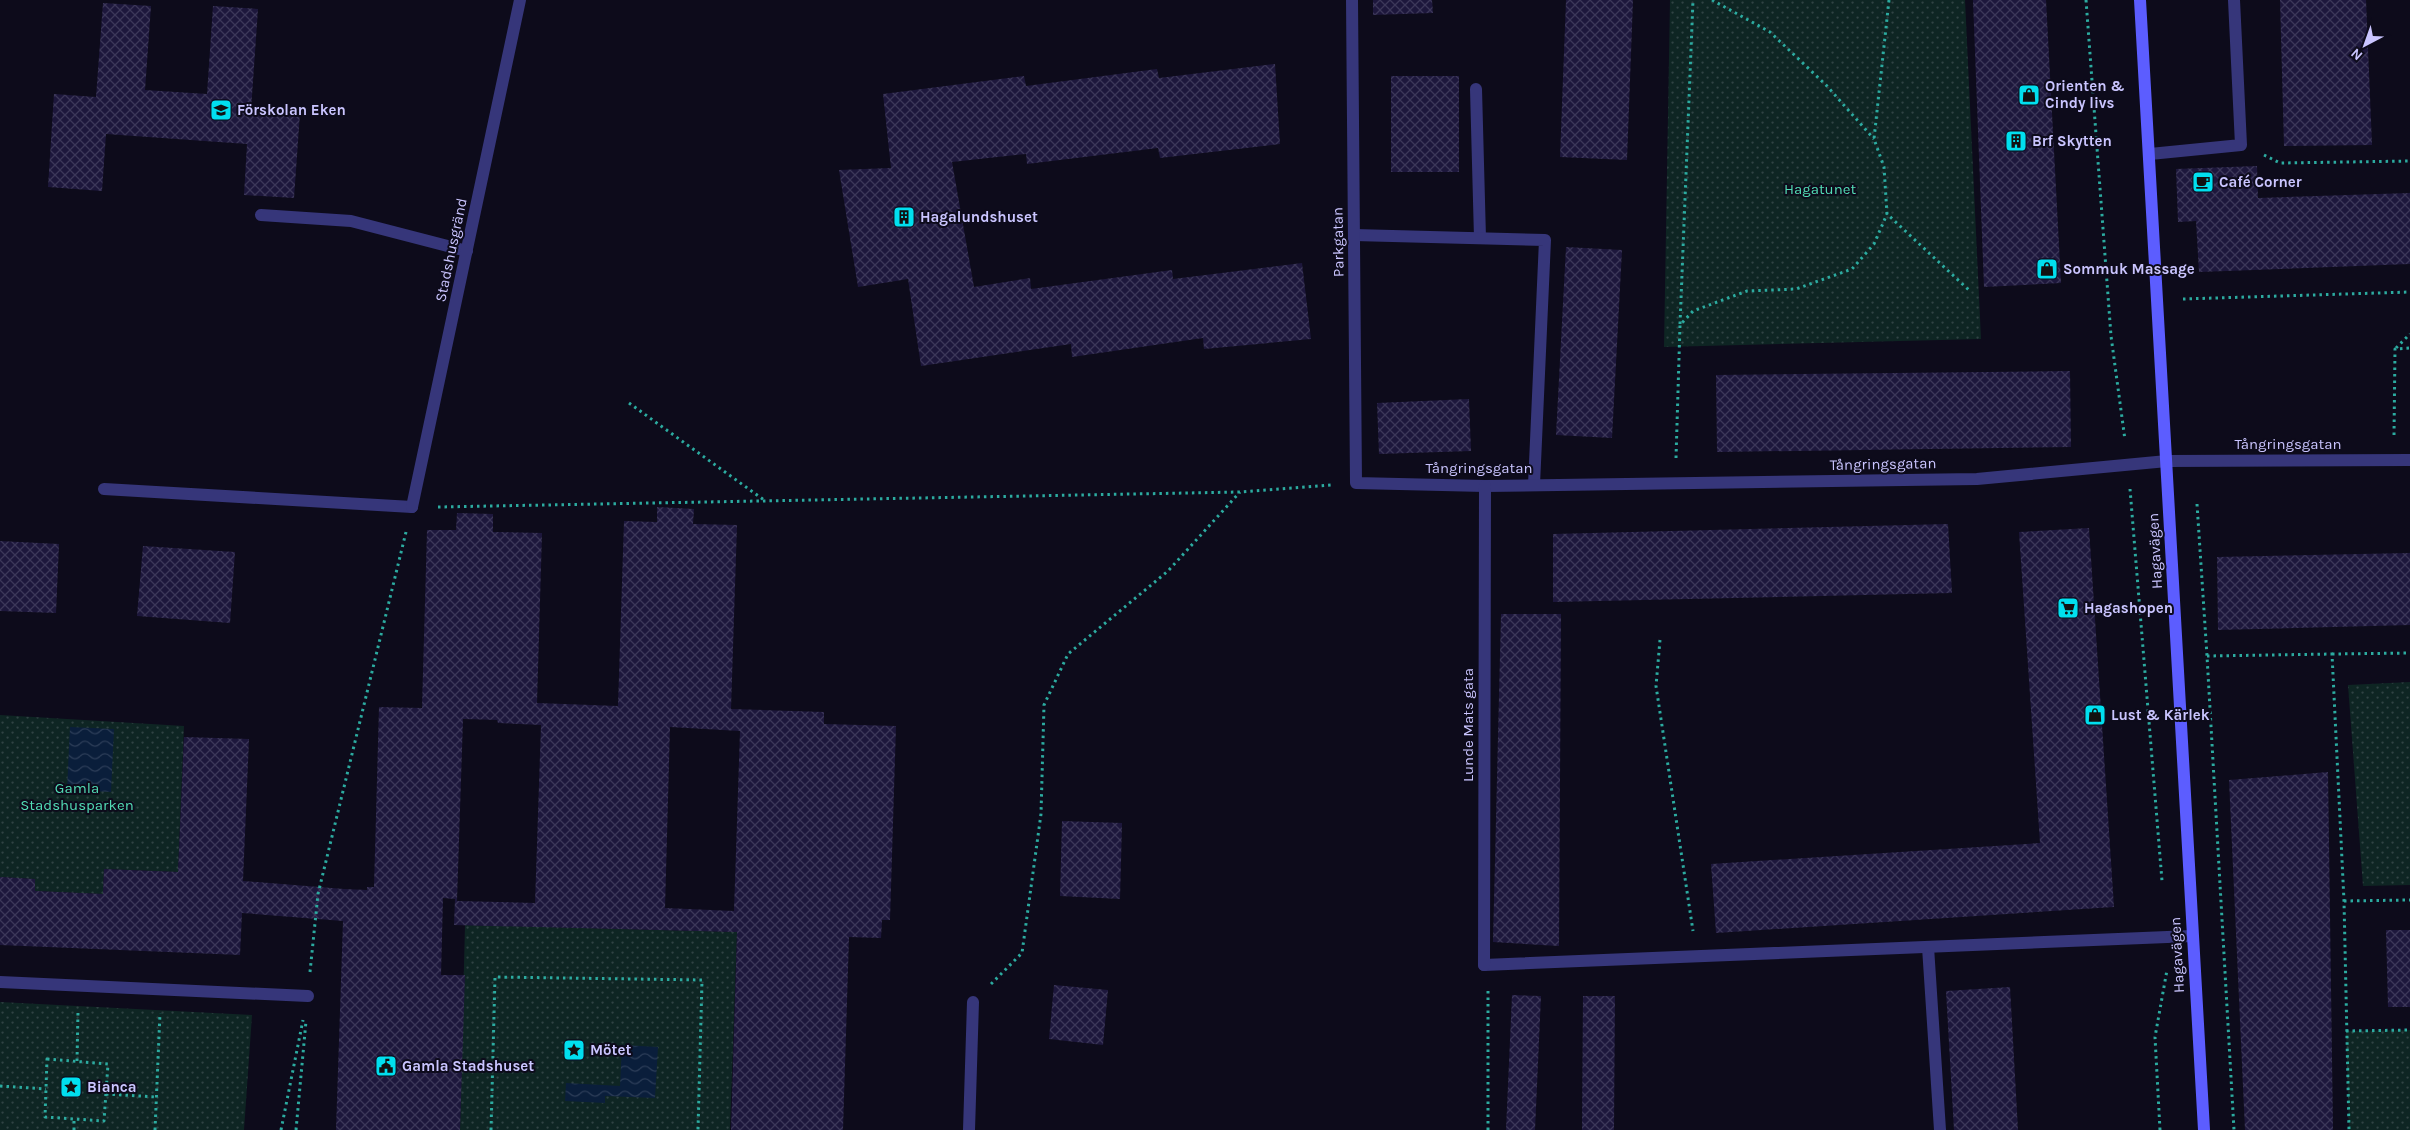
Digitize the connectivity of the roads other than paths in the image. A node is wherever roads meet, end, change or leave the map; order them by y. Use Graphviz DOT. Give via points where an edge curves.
graph roads {
  1 [pos="520,0"];
  2 [pos="1352,0"];
  3 [pos="2140,0"];
  4 [pos="2234,0"];
  5 [pos="1476,89"];
  6 [pos="2150,154"];
  7 [pos="261,215"];
  8 [pos="1354,235"];
  9 [pos="1480,238"];
  10 [pos="467,251"];
  11 [pos="2410,460"];
  12 [pos="2167,461"];
  13 [pos="1356,484"];
  14 [pos="1534,485"];
  15 [pos="1485,486"];
  16 [pos="104,489"];
  17 [pos="2192,936"];
  18 [pos="1928,947"];
  19 [pos="0,982"];
  20 [pos="308,996"];
  21 [pos="973,1002"];
  22 [pos="969,1130"];
  23 [pos="1940,1130"];
  24 [pos="2204,1130"];
  1 -- 10 [label="street, Stadshusgränd"];
  2 -- 8 [label="street, Parkgatan"];
  3 -- 6 [label="street, Hagavägen"];
  4 -- 6 [label="street" via="2241,145"];
  5 -- 9 [label="street"];
  6 -- 12 [label="street, Hagavägen"];
  7 -- 10 [label="street" via="351,221"];
  8 -- 9 [label="street"];
  8 -- 13 [label="street, Parkgatan"];
  9 -- 14 [label="street" via="1544,240"];
  10 -- 16 [label="street, Stadshusgränd" via="412,507"];
  11 -- 12 [label="street, Tångringsgatan"];
  12 -- 14 [label="street, Tångringsgatan" via="1977,479"];
  12 -- 17 [label="street, Hagavägen"];
  13 -- 15 [label="street, Tångringsgatan"];
  14 -- 15 [label="street, Tångringsgatan"];
  15 -- 18 [label="street, Lunde Mats gata" via="1484,965"];
  17 -- 18 [label="street"];
  17 -- 24 [label="street, Hagavägen"];
  18 -- 23 [label="street"];
  19 -- 20 [label="street"];
  21 -- 22 [label="street"];
}
